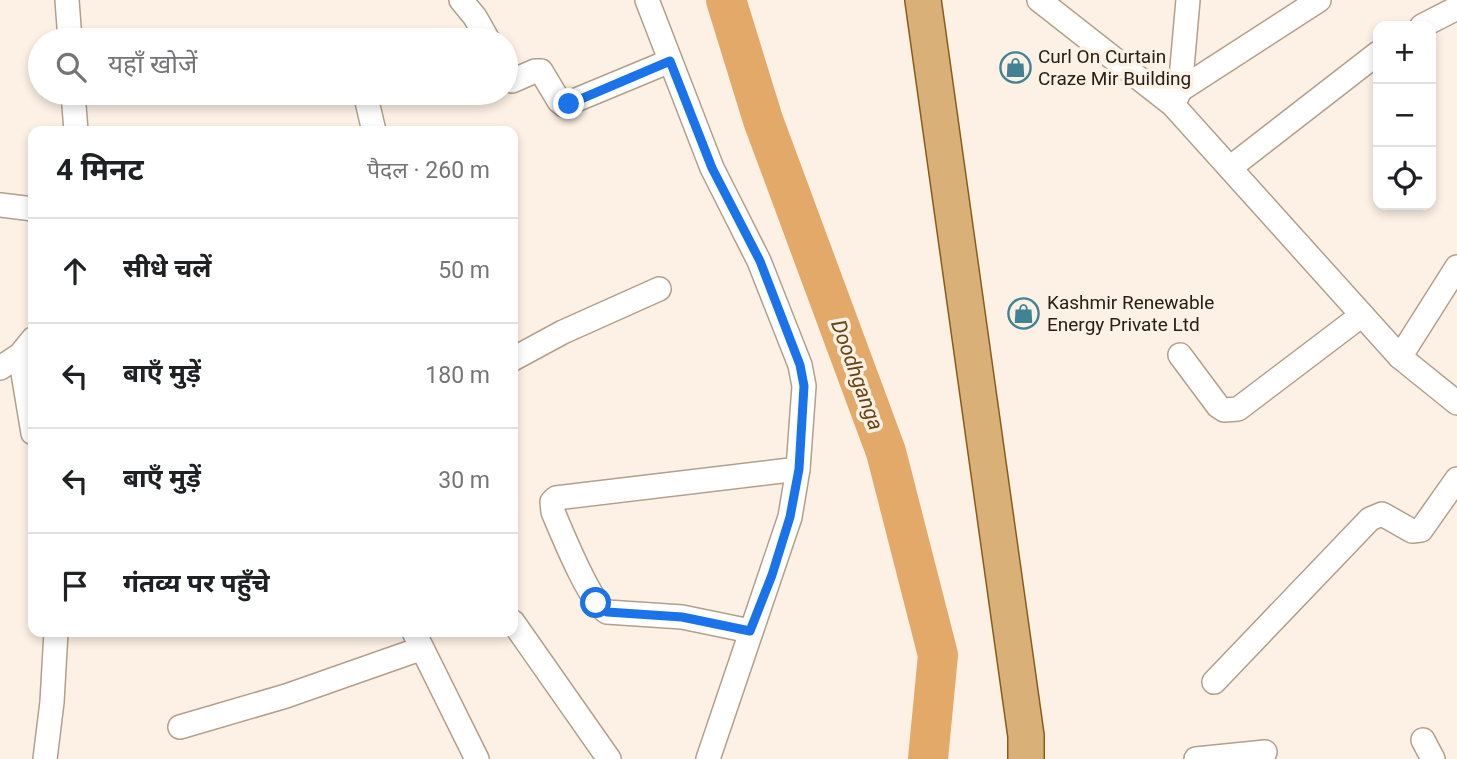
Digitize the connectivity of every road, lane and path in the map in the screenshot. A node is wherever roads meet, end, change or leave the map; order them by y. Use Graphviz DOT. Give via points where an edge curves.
graph roads {
  1 [pos="66,0"];
  2 [pos="461,0"];
  3 [pos="647,0"];
  4 [pos="923,0"];
  5 [pos="1039,0"];
  6 [pos="1188,0"];
  7 [pos="1319,0"];
  8 [pos="1457,8"];
  9 [pos="1432,21"];
  10 [pos="68,28"];
  11 [pos="481,28"];
  12 [pos="1373,57"];
  13 [pos="670,61"];
  14 [pos="518,78"];
  15 [pos="1177,97"];
  16 [pos="75,105"];
  17 [pos="368,105"];
  18 [pos="76,126"];
  19 [pos="373,126"];
  20 [pos="1231,167"];
  21 [pos="0,205"];
  22 [pos="28,208"];
  23 [pos="1457,267"];
  24 [pos="659,289"];
  25 [pos="1362,315"];
  26 [pos="27,347"];
  27 [pos="1180,355"];
  28 [pos="518,356"];
  29 [pos="1400,357"];
  30 [pos="0,368"];
  31 [pos="1457,403"];
  32 [pos="799,469"];
  33 [pos="1457,479"];
  34 [pos="518,629"];
  35 [pos="750,631"];
  36 [pos="56,637"];
  37 [pos="417,640"];
  38 [pos="1214,682"];
  39 [pos="180,727"];
  40 [pos="1265,752"];
  41 [pos="45,759"];
  42 [pos="477,759"];
  43 [pos="609,759"];
  44 [pos="708,759"];
  45 [pos="1026,759"];
  46 [pos="1196,759"];
  1 -- 10 [label="street"];
  2 -- 11 [label="street"];
  3 -- 13 [label="street"];
  4 -- 45 [label="main road"];
  5 -- 15 [label="street"];
  6 -- 15 [label="street"];
  7 -- 15 [label="street"];
  8 -- 9 [label="street"];
  12 -- 20 [label="street"];
  13 -- 14 [label="street" via="564,105 541,71"];
  13 -- 32 [label="street" via="712,168 760,261 800,365 805,406"];
  15 -- 20 [label="street"];
  16 -- 18 [label="street"];
  17 -- 19 [label="street"];
  20 -- 25 [label="street"];
  21 -- 22 [label="street"];
  23 -- 29 [label="street"];
  24 -- 28 [label="street"];
  25 -- 27 [label="street" via="1238,409 1218,406"];
  25 -- 29 [label="street"];
  26 -- 30 [label="street"];
  29 -- 31 [label="street"];
  32 -- 35 [label="street" via="790,517"];
  32 -- 35 [label="street" via="552,502 602,609 682,617"];
  33 -- 38 [label="street" via="1421,530 1412,531 1382,514 1370,519"];
  34 -- 43 [label="street"];
  35 -- 44 [label="street"];
  36 -- 41 [label="street"];
  37 -- 39 [label="street" via="286,696"];
  37 -- 42 [label="street"];
  40 -- 46 [label="street"];
}
